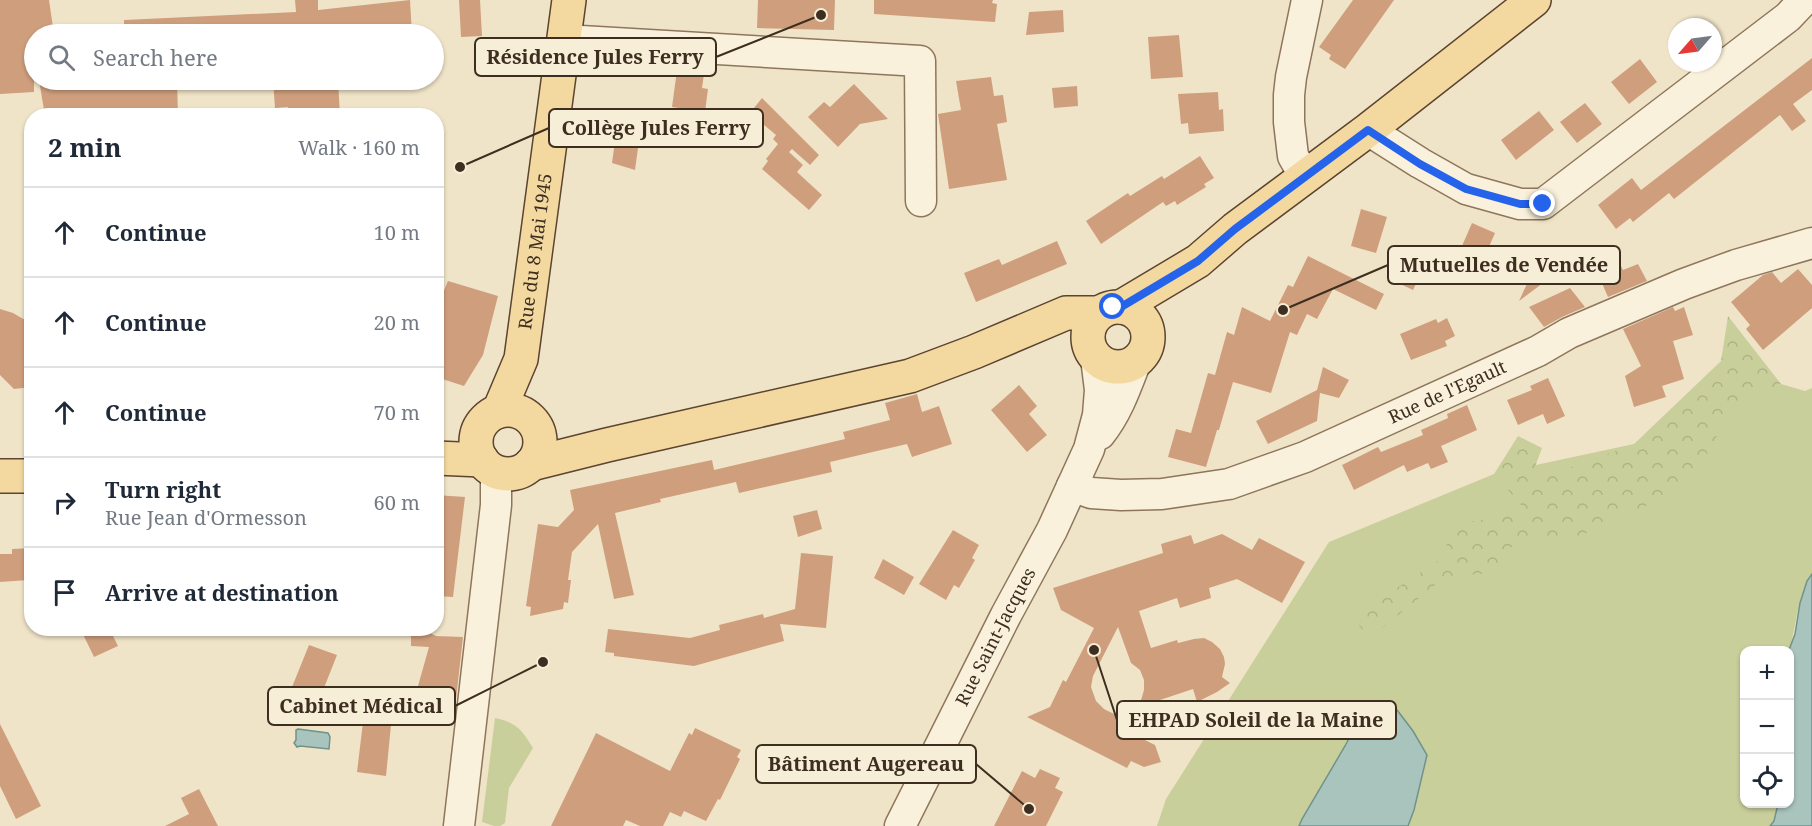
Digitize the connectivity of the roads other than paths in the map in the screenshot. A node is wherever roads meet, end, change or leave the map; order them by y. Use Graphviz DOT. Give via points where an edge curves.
graph roads {
  1 [pos="569,0"];
  2 [pos="1307,0"];
  3 [pos="1534,0"];
  4 [pos="1804,0"];
  5 [pos="564,40"];
  6 [pos="1368,130"];
  7 [pos="1305,177"];
  8 [pos="921,201"];
  9 [pos="1812,243"];
  10 [pos="1198,261"];
  11 [pos="1120,305"];
  12 [pos="1029,328"];
  13 [pos="1142,348"];
  14 [pos="1092,352"];
  15 [pos="522,419"];
  16 [pos="598,447"];
  17 [pos="1089,449"];
  18 [pos="485,456"];
  19 [pos="444,458"];
  20 [pos="531,464"];
  21 [pos="0,476"];
  22 [pos="24,476"];
  23 [pos="1072,486"];
  24 [pos="459,826"];
  25 [pos="900,826"];
  1 -- 5 [label="main road, Rue du 8 Mai 1945"];
  2 -- 7 [label="street" via="1289,95 1293,156"];
  3 -- 6 [label="main road"];
  4 -- 6 [label="street" via="1788,17 1543,204 1520,204 1466,189"];
  5 -- 8 [label="street" via="920,61"];
  5 -- 15 [label="main road, Rue du 8 Mai 1945" via="520,359"];
  6 -- 7 [label="main road"];
  7 -- 10 [label="main road"];
  9 -- 23 [label="street, Rue de l'Egault" via="1684,284 1569,333 1538,351 1305,457 1229,484 1162,494 1121,495 1091,493"];
  10 -- 11 [label="main road"];
  10 -- 13 [label="main road"];
  11 -- 12 [label="main road" via="1066,313"];
  11 -- 13 [label="main road" via="1131,309 1145,325"];
  11 -- 14 [label="main road" via="1089,328"];
  12 -- 14 [label="main road"];
  12 -- 16 [label="main road" via="910,376"];
  13 -- 14 [label="main road" via="1128,366 1111,367"];
  13 -- 17 [label="street, Rue Saint-Jacques" via="1117,408"];
  14 -- 17 [label="street, Rue Saint-Jacques" via="1100,390"];
  15 -- 16 [label="main road" via="568,441"];
  15 -- 18 [label="main road" via="489,415 484,420"];
  15 -- 20 [label="main road" via="540,437 540,448"];
  16 -- 20 [label="main road"];
  17 -- 23 [label="street, Rue Saint-Jacques"];
  18 -- 19 [label="main road"];
  18 -- 20 [label="main road" via="515,473"];
  18 -- 24 [label="street" via="495,522"];
  21 -- 22 [label="main road"];
  23 -- 25 [label="street, Rue Saint-Jacques"];
}
